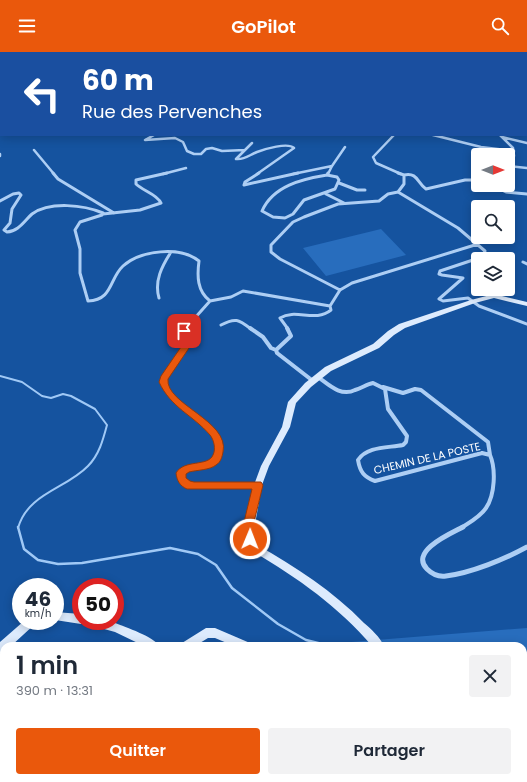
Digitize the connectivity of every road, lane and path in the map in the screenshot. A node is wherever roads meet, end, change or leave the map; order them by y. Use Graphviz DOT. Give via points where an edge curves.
graph roads {
  1 [pos="152,136"];
  2 [pos="393,136"];
  3 [pos="436,136"];
  4 [pos="501,136"];
  5 [pos="252,143"];
  6 [pos="527,143"];
  7 [pos="346,147"];
  8 [pos="489,148"];
  9 [pos="511,148"];
  10 [pos="34,150"];
  11 [pos="245,150"];
  12 [pos="332,166"];
  13 [pos="515,167"];
  14 [pos="186,168"];
  15 [pos="527,168"];
  16 [pos="327,175"];
  17 [pos="404,176"];
  18 [pos="471,180"];
  19 [pos="339,183"];
  20 [pos="364,190"];
  21 [pos="398,192"];
  22 [pos="506,192"];
  23 [pos="326,194"];
  24 [pos="527,194"];
  25 [pos="0,201"];
  26 [pos="344,203"];
  27 [pos="114,213"];
  28 [pos="103,214"];
  29 [pos="471,239"];
  30 [pos="478,244"];
  31 [pos="170,252"];
  32 [pos="340,290"];
  33 [pos="159,298"];
  34 [pos="210,301"];
  35 [pos="473,301"];
  36 [pos="527,304"];
  37 [pos="330,306"];
  38 [pos="527,324"];
  39 [pos="221,326"];
  40 [pos="276,350"];
  41 [pos="316,379"];
  42 [pos="381,386"];
  43 [pos="490,455"];
  44 [pos="258,485"];
  45 [pos="527,547"];
  46 [pos="21,630"];
  47 [pos="123,630"];
  48 [pos="8,642"];
  49 [pos="147,642"];
  50 [pos="192,642"];
  51 [pos="236,642"];
  52 [pos="375,642"];
  1 -- 11 [label="street" via="145,140 175,138 183,142 187,151 194,154 201,154 212,148"];
  2 -- 17 [label="street" via="373,157 376,163"];
  3 -- 8 [label="street"];
  4 -- 6 [label="street"];
  4 -- 9 [label="street"];
  5 -- 11 [label="street"];
  7 -- 12 [label="street"];
  10 -- 27 [label="street" via="58,179"];
  11 -- 12 [label="street" via="236,159 242,160 260,151 288,145 294,147 245,182 244,186"];
  12 -- 16 [label="street"];
  13 -- 15 [label="street"];
  14 -- 27 [label="street" via="136,180 141,189 159,199 161,203 152,208"];
  16 -- 19 [label="street" via="337,177"];
  16 -- 23 [label="street" via="283,188 273,195 262,211 269,217 287,216 292,214 302,201"];
  17 -- 18 [label="street" via="416,176 426,189"];
  17 -- 21 [label="street" via="404,184"];
  19 -- 20 [label="street"];
  19 -- 23 [label="street"];
  21 -- 26 [label="street" via="388,194 379,201"];
  21 -- 29 [label="street" via="440,216"];
  22 -- 24 [label="street"];
  23 -- 26 [label="street"];
  25 -- 28 [label="street" via="13,194 21,195 12,209 10,223 4,230 7,232 14,230 33,213 53,206 100,211"];
  26 -- 32 [label="street" via="324,208 293,222 270,248 280,259"];
  27 -- 28 [label="street"];
  28 -- 31 [label="street" via="80,222 75,230 86,299 92,302 108,292 120,270 128,262 150,254"];
  30 -- 32 [label="street" via="352,283"];
  30 -- 35 [label="street" via="485,252 482,257 438,273 443,277 463,278 440,300 443,302 465,298"];
  31 -- 33 [label="street" via="158,277 156,287"];
  31 -- 34 [label="street" via="181,252 196,257 200,264 197,278"];
  32 -- 37 [label="street"];
  34 -- 37 [label="street" via="231,297 243,291"];
  34 -- 44 [label="street" via="186,326 185,348 163,382 178,403 215,434 219,443 219,453 213,463 186,469 181,476 187,485"];
  35 -- 36 [label="main road" via="498,296"];
  35 -- 38 [label="street" via="479,306"];
  35 -- 41 [label="main road" via="402,326 376,346 328,369"];
  37 -- 40 [label="street" via="331,310 323,315 282,316 281,321 291,336"];
  39 -- 40 [label="street" via="230,320 238,320"];
  40 -- 41 [label="street"];
  41 -- 42 [label="street" via="347,393 370,383"];
  41 -- 44 [label="main road" via="292,402 286,427"];
  42 -- 43 [label="street" via="403,393 421,390 488,442"];
  42 -- 43 [label="street, CHEMIN DE LA POSTE" via="385,389 388,409 407,436 403,445 373,449 364,453 359,467 366,478 375,481 482,452"];
  43 -- 45 [label="street, CHEMIN DE LA POSTE" via="494,472 490,500 486,509 473,520 429,546 424,552 424,566 435,575 453,575"];
  44 -- 52 [label="main road" via="249,526 250,539 254,547 301,577 335,603"];
  46 -- 48 [label="main road"];
  47 -- 49 [label="main road"];
  50 -- 51 [label="main road" via="206,633 215,633"];
}
